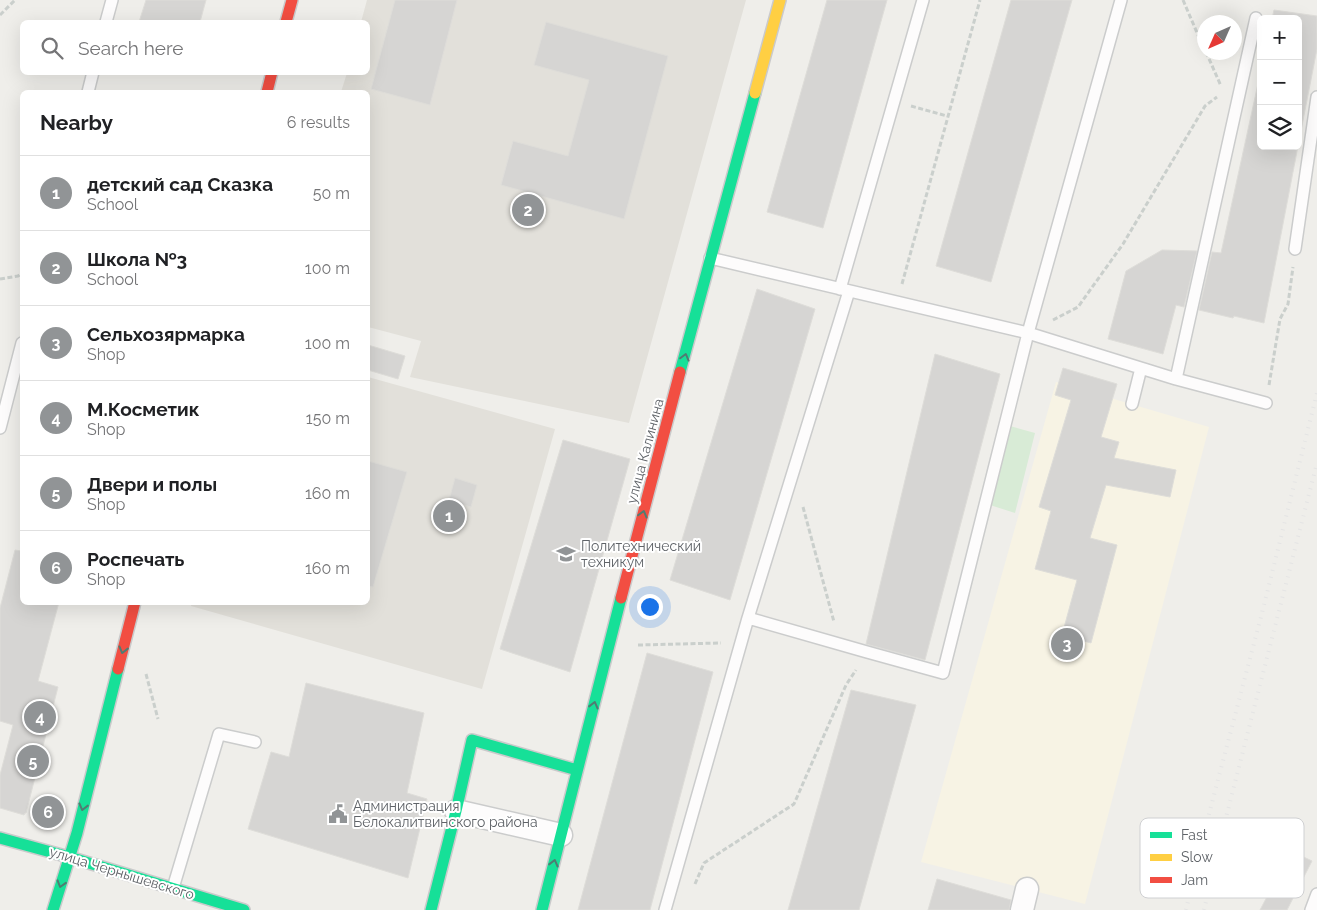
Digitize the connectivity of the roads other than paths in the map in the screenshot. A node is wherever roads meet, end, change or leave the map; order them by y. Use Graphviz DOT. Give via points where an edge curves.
graph roads {
  1 [pos="112,0"];
  2 [pos="292,0"];
  3 [pos="780,0"];
  4 [pos="923,0"];
  5 [pos="1121,0"];
  6 [pos="1256,18"];
  7 [pos="107,20"];
  8 [pos="287,20"];
  9 [pos="92,75"];
  10 [pos="271,75"];
  11 [pos="88,90"];
  12 [pos="268,90"];
  13 [pos="1317,97"];
  14 [pos="1295,249"];
  15 [pos="710,258"];
  16 [pos="845,290"];
  17 [pos="1028,333"];
  18 [pos="20,351"];
  19 [pos="1141,368"];
  20 [pos="1176,379"];
  21 [pos="1266,403"];
  22 [pos="1132,404"];
  23 [pos="0,428"];
  24 [pos="135,605"];
  25 [pos="748,618"];
  26 [pos="255,742"];
  27 [pos="577,770"];
  28 [pos="456,811"];
  29 [pos="561,836"];
  30 [pos="0,838"];
  31 [pos="69,857"];
  32 [pos="173,888"];
  33 [pos="1317,894"];
  34 [pos="53,910"];
  35 [pos="244,910"];
  36 [pos="431,910"];
  37 [pos="542,910"];
  38 [pos="664,910"];
  39 [pos="1311,910"];
  1 -- 7 [label="lane"];
  2 -- 8 [label="street"];
  3 -- 15 [label="street, улица Калинина"];
  4 -- 16 [label="lane"];
  5 -- 17 [label="lane"];
  6 -- 20 [label="lane"];
  9 -- 11 [label="lane"];
  10 -- 12 [label="street"];
  13 -- 14 [label="lane"];
  15 -- 16 [label="lane"];
  27 -- 15 [label="street, улица Калинина, one-way"];
  16 -- 17 [label="lane"];
  16 -- 25 [label="lane"];
  17 -- 19 [label="lane"];
  17 -- 25 [label="lane" via="943,673"];
  18 -- 23 [label="lane"];
  19 -- 20 [label="lane"];
  19 -- 22 [label="lane"];
  20 -- 21 [label="lane"];
  24 -- 31 [label="street, one-way"];
  25 -- 38 [label="lane"];
  26 -- 32 [label="lane" via="219,734"];
  27 -- 28 [label="street" via="472,740"];
  27 -- 29 [label="street, улица Калинина"];
  28 -- 29 [label="street"];
  28 -- 36 [label="street"];
  37 -- 29 [label="street, улица Калинина, one-way"];
  30 -- 31 [label="street, улица Чернышевского"];
  31 -- 32 [label="street, улица Чернышевского"];
  31 -- 34 [label="street, one-way"];
  32 -- 35 [label="street, улица Чернышевского"];
  33 -- 39 [label="lane"];
}
